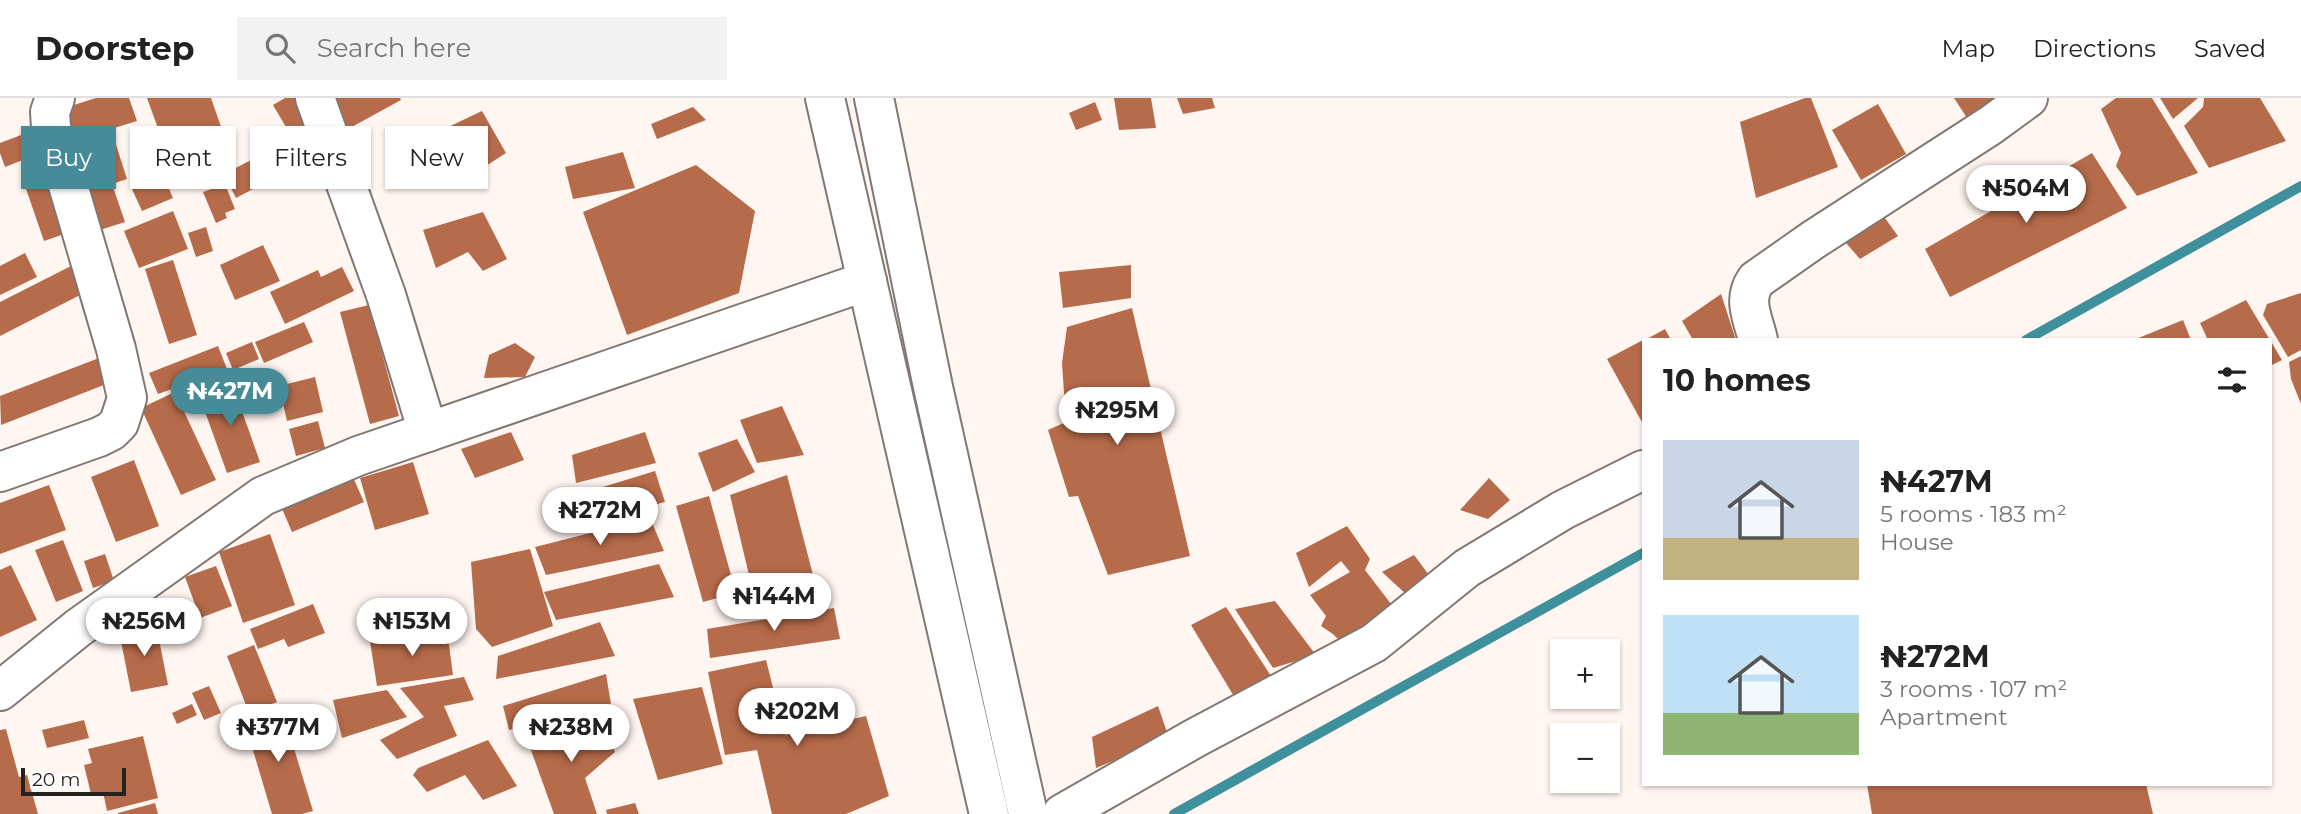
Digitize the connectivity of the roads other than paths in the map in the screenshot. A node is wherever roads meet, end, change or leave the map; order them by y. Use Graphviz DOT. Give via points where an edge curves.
graph roads {
  1 [pos="55,98"];
  2 [pos="315,98"];
  3 [pos="825,98"];
  4 [pos="874,98"];
  5 [pos="2028,98"];
  6 [pos="867,281"];
  7 [pos="1757,338"];
  8 [pos="428,432"];
  9 [pos="1642,470"];
  10 [pos="0,472"];
  11 [pos="0,691"];
  12 [pos="989,814"];
  13 [pos="1028,814"];
  14 [pos="1062,814"];
  1 -- 10 [label="street" via="51,127 127,398 119,423 111,431"];
  2 -- 8 [label="street" via="386,295"];
  3 -- 6 [label="street"];
  4 -- 13 [label="street"];
  5 -- 7 [label="street" via="1756,280 1749,309"];
  6 -- 8 [label="street"];
  6 -- 12 [label="street"];
  8 -- 11 [label="street" via="263,496 78,628"];
  9 -- 14 [label="street" via="1563,510 1467,568 1374,643"];
}
